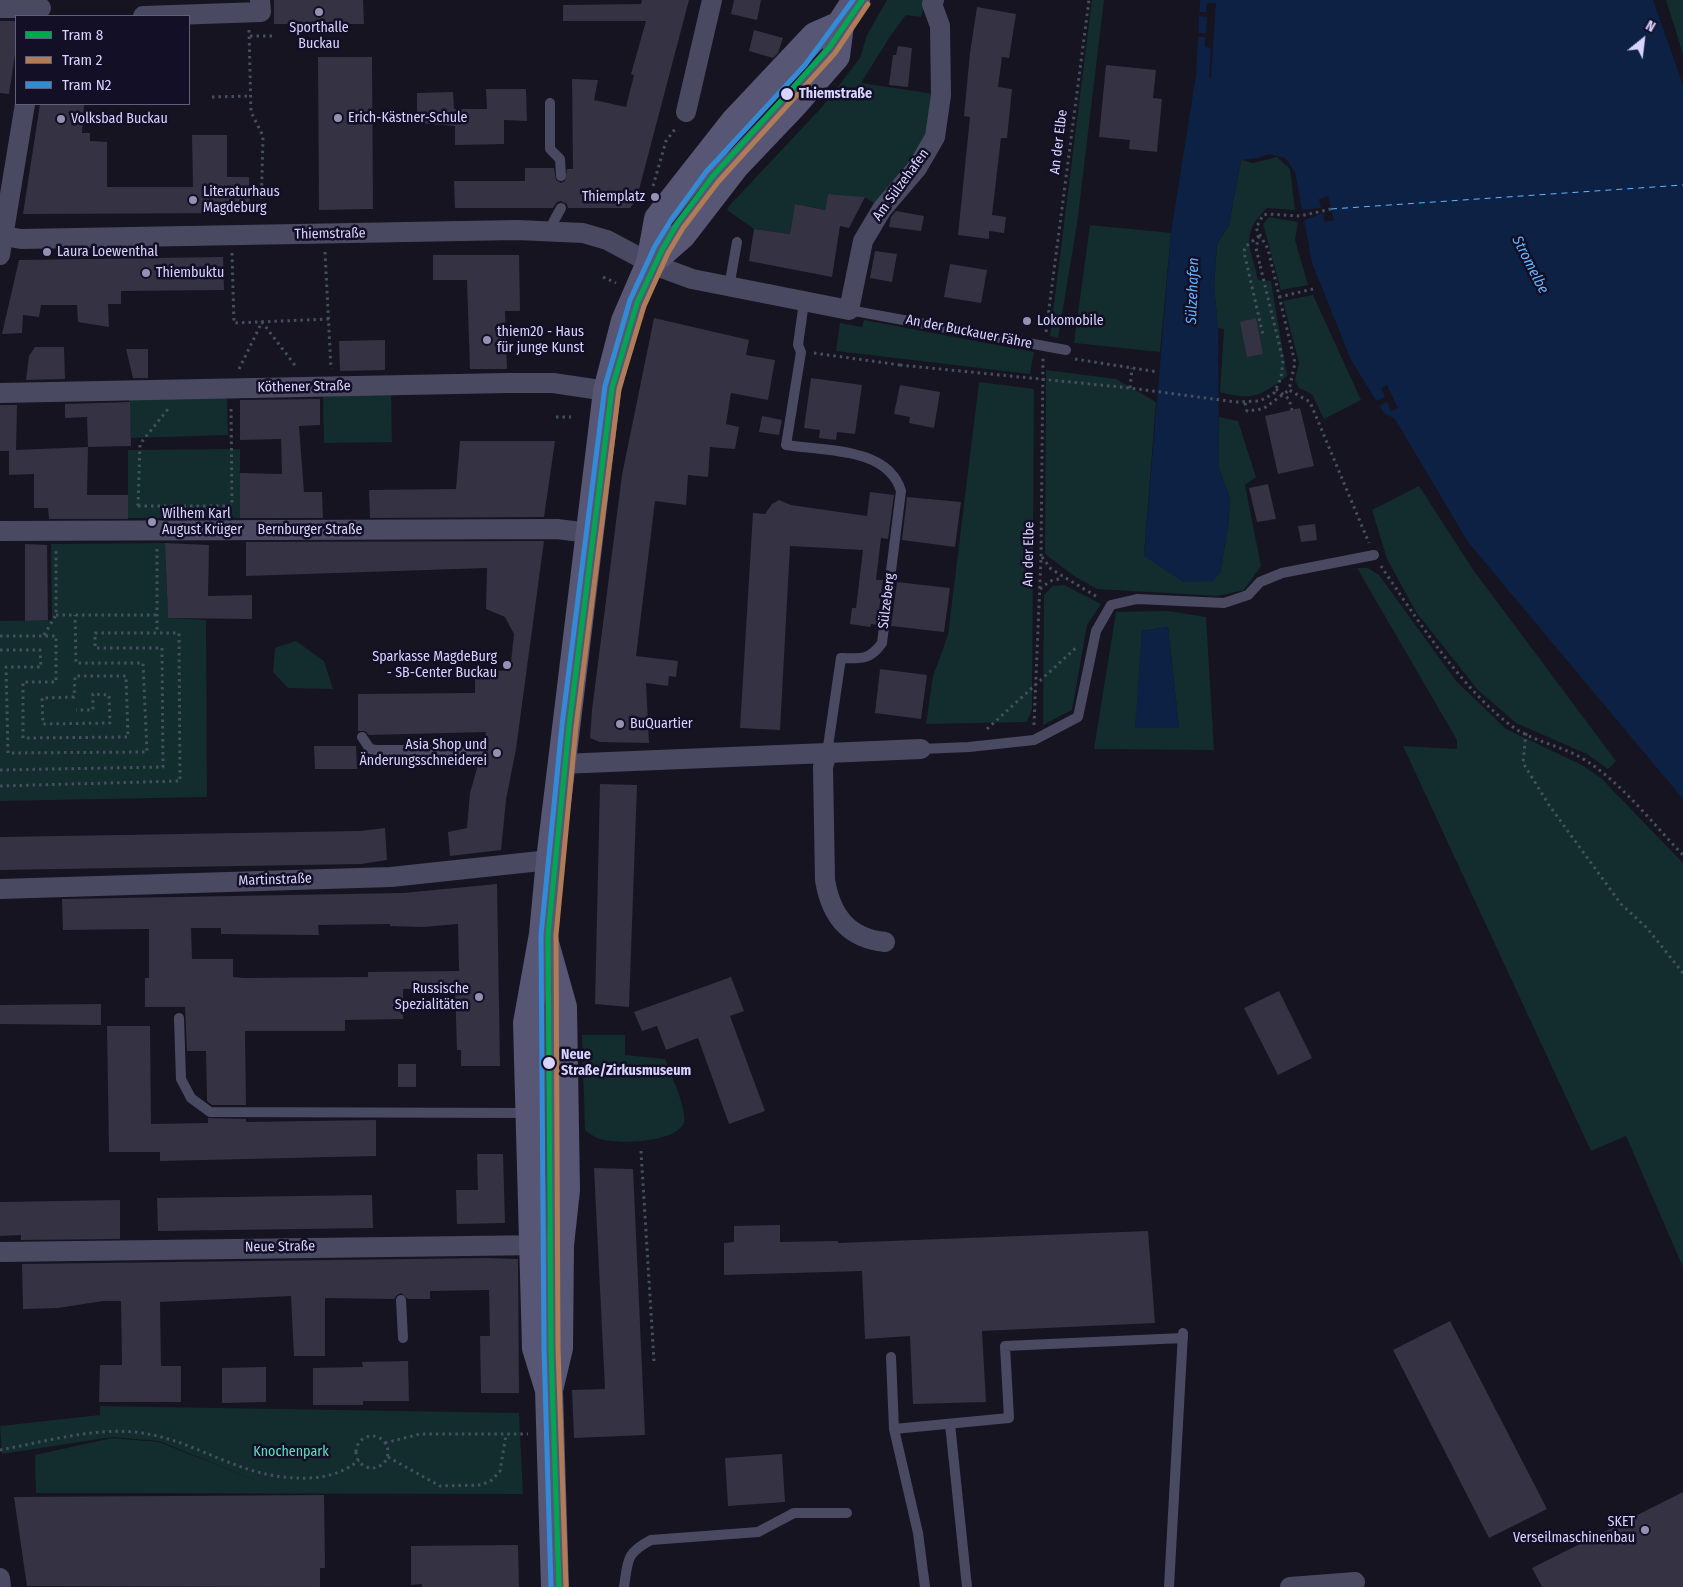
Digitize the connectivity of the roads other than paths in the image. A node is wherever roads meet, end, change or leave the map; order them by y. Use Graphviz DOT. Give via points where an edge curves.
graph roads {
  1 [pos="712,0"];
  2 [pos="856,0"];
  3 [pos="934,0"];
  4 [pos="0,8"];
  5 [pos="41,8"];
  6 [pos="256,8"];
  7 [pos="157,15"];
  8 [pos="550,103"];
  9 [pos="25,105"];
  10 [pos="686,112"];
  11 [pos="561,176"];
  12 [pos="561,208"];
  13 [pos="548,230"];
  14 [pos="737,242"];
  15 [pos="2,246"];
  16 [pos="650,263"];
  17 [pos="729,287"];
  18 [pos="804,302"];
  19 [pos="849,310"];
  20 [pos="1066,350"];
  21 [pos="607,391"];
  22 [pos="0,393"];
  23 [pos="0,531"];
  24 [pos="589,533"];
  25 [pos="1374,555"];
  26 [pos="362,737"];
  27 [pos="921,749"];
  28 [pos="827,753"];
  29 [pos="480,754"];
  30 [pos="561,764"];
  31 [pos="550,860"];
  32 [pos="0,889"];
  33 [pos="543,934"];
  34 [pos="885,942"];
  35 [pos="179,1018"];
  36 [pos="531,1113"];
  37 [pos="547,1247"];
  38 [pos="0,1252"];
  39 [pos="401,1300"];
  40 [pos="548,1303"];
  41 [pos="403,1338"];
  42 [pos="891,1357"];
  43 [pos="549,1390"];
  44 [pos="950,1424"];
  45 [pos="894,1429"];
  46 [pos="847,1513"];
  47 [pos="0,1578"];
  48 [pos="1355,1582"];
  49 [pos="1,1587"];
  50 [pos="555,1587"];
  51 [pos="624,1587"];
  52 [pos="925,1587"];
  53 [pos="967,1587"];
  54 [pos="1169,1587"];
  55 [pos="1290,1587"];
  1 -- 10 [label="street"];
  2 -- 16 [label="main road" via="840,25 815,36 735,121 692,173 658,219"];
  3 -- 19 [label="street, Am Sülzehafen" via="932,4 940,26 941,95 935,138 917,168 882,209 863,241"];
  4 -- 5 [label="street"];
  6 -- 7 [label="street"];
  8 -- 11 [label="lane" via="550,149 560,159"];
  9 -- 15 [label="street"];
  12 -- 13 [label="lane"];
  13 -- 15 [label="street, Thiemstraße" via="21,239"];
  13 -- 16 [label="street, Thiemstraße" via="595,236"];
  14 -- 17 [label="lane"];
  16 -- 17 [label="street, An der Buckauer Fähre" via="692,279"];
  16 -- 21 [label="main road" via="625,321"];
  17 -- 18 [label="street, An der Buckauer Fähre"];
  18 -- 19 [label="street, An der Buckauer Fähre"];
  18 -- 28 [label="lane, Sülzeberg" via="798,345 801,352 786,445 872,459 895,476 901,491 882,643 874,654 860,659 841,658"];
  19 -- 20 [label="lane, An der Buckauer Fähre"];
  21 -- 22 [label="street, Köthener Straße" via="553,383"];
  21 -- 24 [label="main road"];
  23 -- 24 [label="street, Bernburger Straße" via="557,529"];
  24 -- 30 [label="main road"];
  25 -- 27 [label="lane" via="1282,573 1260,582 1248,595 1224,602 1137,599 1111,605 1096,630 1078,717 1034,740"];
  26 -- 29 [label="lane" via="370,748 376,750 442,750"];
  27 -- 28 [label="street"];
  28 -- 30 [label="street"];
  28 -- 34 [label="street, Sülzeberg" via="823,767 828,898 848,928 862,937"];
  30 -- 31 [label="main road"];
  31 -- 32 [label="street, Martinstraße" via="391,877"];
  31 -- 33 [label="main road"];
  33 -- 36 [label="main road" via="528,1023"];
  33 -- 37 [label="main road" via="563,1007 566,1190"];
  35 -- 36 [label="lane" via="181,1079 191,1098 210,1112"];
  36 -- 37 [label="main road"];
  37 -- 38 [label="street, Neue Straße" via="400,1251"];
  37 -- 43 [label="main road" via="559,1348"];
  39 -- 41 [label="lane"];
  40 -- 43 [label="lane"];
  42 -- 45 [label="lane"];
  43 -- 50 [label="main road"];
  44 -- 45 [label="lane"];
  44 -- 53 [label="lane"];
  44 -- 54 [label="lane" via="1009,1418 1005,1346 1183,1335"];
  45 -- 52 [label="lane" via="918,1533"];
  46 -- 51 [label="lane" via="794,1513 758,1532 651,1540 636,1548 628,1559"];
  47 -- 49 [label="street"];
  48 -- 55 [label="street"];
}
